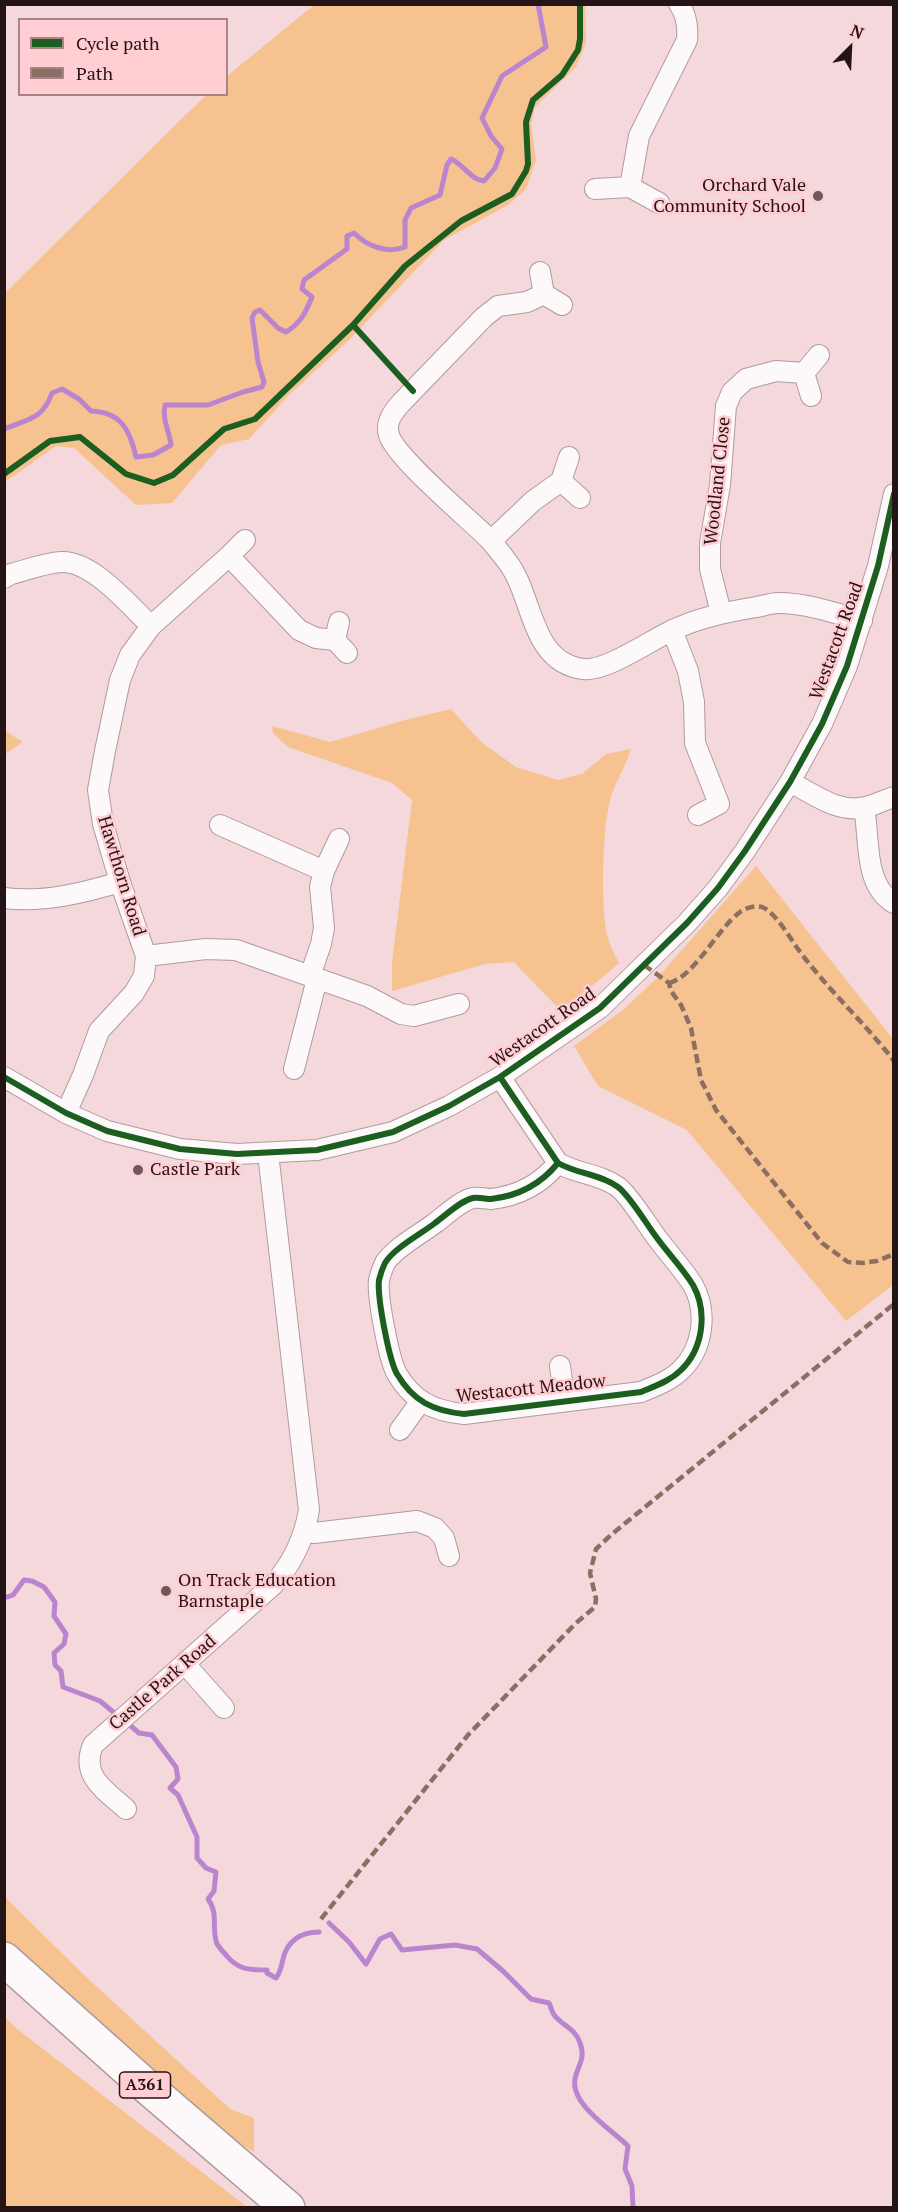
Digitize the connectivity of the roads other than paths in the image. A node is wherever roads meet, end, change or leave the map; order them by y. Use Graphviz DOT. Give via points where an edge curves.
graph roads {
  1 [pos="680,4"];
  2 [pos="630,187"];
  3 [pos="595,189"];
  4 [pos="659,203"];
  5 [pos="540,272"];
  6 [pos="544,294"];
  7 [pos="562,304"];
  8 [pos="819,355"];
  9 [pos="804,373"];
  10 [pos="811,396"];
  11 [pos="569,457"];
  12 [pos="561,481"];
  13 [pos="894,494"];
  14 [pos="580,498"];
  15 [pos="245,540"];
  16 [pos="491,541"];
  17 [pos="229,556"];
  18 [pos="4,578"];
  19 [pos="721,613"];
  20 [pos="862,621"];
  21 [pos="151,626"];
  22 [pos="672,630"];
  23 [pos="340,638"];
  24 [pos="790,782"];
  25 [pos="894,797"];
  26 [pos="864,807"];
  27 [pos="698,815"];
  28 [pos="220,825"];
  29 [pos="339,838"];
  30 [pos="324,871"];
  31 [pos="120,882"];
  32 [pos="4,898"];
  33 [pos="894,903"];
  34 [pos="146,956"];
  35 [pos="314,977"];
  36 [pos="459,1004"];
  37 [pos="294,1069"];
  38 [pos="4,1077"];
  39 [pos="500,1077"];
  40 [pos="66,1113"];
  41 [pos="268,1153"];
  42 [pos="558,1163"];
  43 [pos="560,1366"];
  44 [pos="421,1401"];
  45 [pos="565,1401"];
  46 [pos="400,1430"];
  47 [pos="305,1532"];
  48 [pos="449,1556"];
  49 [pos="185,1664"];
  50 [pos="224,1708"];
  51 [pos="126,1809"];
  52 [pos="4,1959"];
  53 [pos="288,2208"];
  1 -- 2 [label="street" via="688,26 687,40 639,136"];
  2 -- 3 [label="street"];
  2 -- 4 [label="street"];
  5 -- 6 [label="street"];
  6 -- 7 [label="street"];
  6 -- 16 [label="street" via="527,302 498,306 390,417 388,433 392,442"];
  8 -- 9 [label="street"];
  9 -- 10 [label="street"];
  9 -- 19 [label="street, Woodland Close" via="776,371 746,380 732,392 726,406 720,485 710,543 710,569"];
  11 -- 12 [label="street"];
  12 -- 14 [label="street"];
  12 -- 16 [label="street" via="533,501"];
  13 -- 20 [label="street, Westacott Road"];
  15 -- 17 [label="street, Hawthorn Road"];
  16 -- 22 [label="street" via="519,579 545,646 570,666 598,669"];
  17 -- 21 [label="street, Hawthorn Road"];
  17 -- 23 [label="street" via="298,630 316,638"];
  18 -- 21 [label="street" via="63,561 80,566 98,576"];
  19 -- 20 [label="street" via="778,603"];
  19 -- 22 [label="street"];
  20 -- 24 [label="street, Westacott Road" via="848,666"];
  21 -- 31 [label="street, Hawthorn Road" via="130,655 120,680 99,790 103,824"];
  22 -- 27 [label="street" via="688,671 695,743 719,804"];
  24 -- 26 [label="street" via="834,805"];
  24 -- 39 [label="street, Westacott Road" via="718,888 687,923 600,1008"];
  25 -- 26 [label="street"];
  26 -- 33 [label="street" via="869,860 876,882"];
  28 -- 30 [label="street"];
  29 -- 30 [label="street"];
  30 -- 35 [label="street" via="320,887 324,928"];
  31 -- 32 [label="street" via="50,898"];
  31 -- 34 [label="street, Hawthorn Road"];
  34 -- 35 [label="street" via="236,950"];
  34 -- 40 [label="street, Hawthorn Road" via="144,976 134,993 99,1031"];
  35 -- 36 [label="street" via="367,996 401,1014 414,1016"];
  35 -- 37 [label="street"];
  38 -- 40 [label="street, Westacott Road"];
  39 -- 41 [label="street, Westacott Road" via="393,1132 317,1150"];
  39 -- 42 [label="street"];
  40 -- 41 [label="street, Westacott Road" via="106,1131 170,1147 214,1153"];
  41 -- 47 [label="street, Castle Park Road" via="309,1510"];
  42 -- 44 [label="street, Westacott Meadow" via="532,1187 502,1197 473,1198 459,1205 385,1263 379,1280 393,1367 402,1383"];
  42 -- 45 [label="street, Westacott Meadow" via="618,1187 693,1286 702,1325 690,1359 662,1384 641,1392"];
  43 -- 45 [label="street, Westacott Meadow"];
  44 -- 45 [label="street, Westacott Meadow" via="442,1412 464,1414"];
  44 -- 46 [label="street"];
  47 -- 48 [label="street" via="417,1521 435,1528 444,1538"];
  47 -- 49 [label="street, Castle Park Road" via="280,1578"];
  49 -- 50 [label="street"];
  49 -- 51 [label="street, Castle Park Road" via="93,1745 88,1757 93,1778"];
  52 -- 53 [label="highway, A361"];
}
